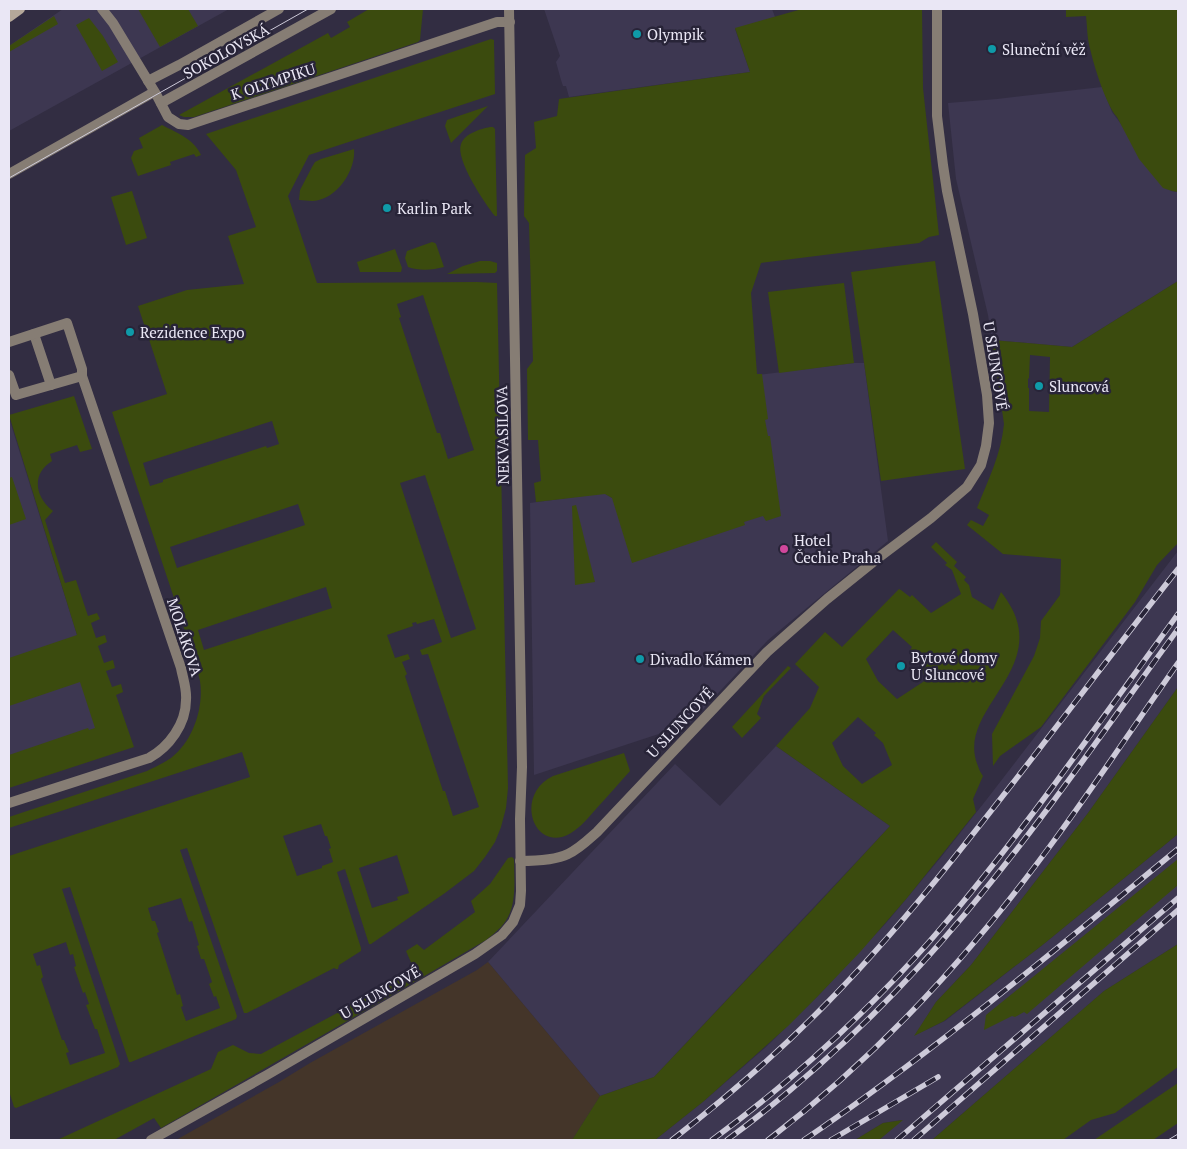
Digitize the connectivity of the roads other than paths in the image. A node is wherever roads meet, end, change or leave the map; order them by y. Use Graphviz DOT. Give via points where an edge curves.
graph roads {
  1 [pos="20,9"];
  2 [pos="102,9"];
  3 [pos="279,9"];
  4 [pos="331,9"];
  5 [pos="509,9"];
  6 [pos="937,9"];
  7 [pos="9,17"];
  8 [pos="510,22"];
  9 [pos="148,81"];
  10 [pos="154,92"];
  11 [pos="161,103"];
  12 [pos="9,174"];
  13 [pos="34,334"];
  14 [pos="9,342"];
  15 [pos="9,375"];
  16 [pos="82,376"];
  17 [pos="51,385"];
  18 [pos="9,803"];
  19 [pos="520,861"];
  20 [pos="151,1140"];
  1 -- 7 [label="main road"];
  2 -- 9 [label="street, K OLYMPIKU"];
  3 -- 9 [label="street, SOKOLOVSKÁ"];
  4 -- 11 [label="street, SOKOLOVSKÁ"];
  5 -- 8 [label="street, NEKVASILOVA"];
  6 -- 19 [label="street, U SLUNCOVÉ" via="937,107 943,165 987,395 989,423 981,465 968,487 766,652 583,845 567,855"];
  8 -- 11 [label="street, K OLYMPIKU" via="497,22 188,124 179,124 168,117"];
  8 -- 19 [label="street, NEKVASILOVA" via="522,767"];
  9 -- 10 [label="street, K OLYMPIKU"];
  10 -- 11 [label="street, K OLYMPIKU"];
  10 -- 12 [label="street"];
  13 -- 14 [label="street, MOLÁKOVA"];
  13 -- 16 [label="street, MOLÁKOVA" via="67,323"];
  13 -- 17 [label="street"];
  15 -- 17 [label="street" via="16,395"];
  16 -- 17 [label="street"];
  16 -- 18 [label="street, MOLÁKOVA" via="180,668 186,701 176,732 149,758"];
  19 -- 20 [label="street, U SLUNCOVÉ" via="520,905 513,922 502,935 475,954"];
}
